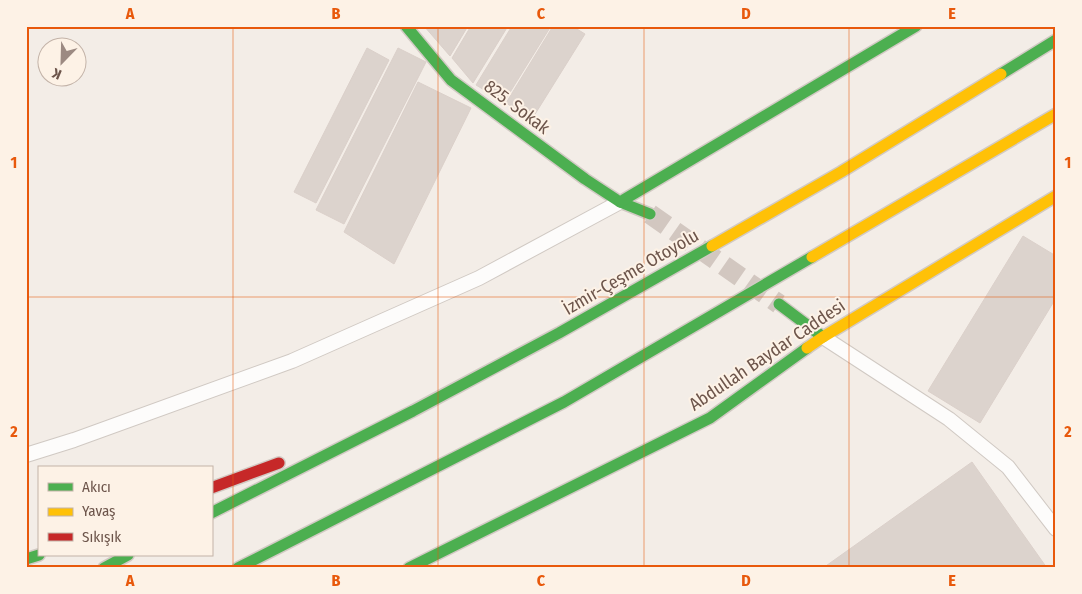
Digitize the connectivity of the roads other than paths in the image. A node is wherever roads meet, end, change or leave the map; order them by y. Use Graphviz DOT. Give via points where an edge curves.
graph roads {
  1 [pos="406,26"];
  2 [pos="916,26"];
  3 [pos="1056,40"];
  4 [pos="1056,114"];
  5 [pos="1056,196"];
  6 [pos="620,202"];
  7 [pos="650,214"];
  8 [pos="779,304"];
  9 [pos="823,337"];
  10 [pos="413,411"];
  11 [pos="26,455"];
  12 [pos="212,488"];
  13 [pos="212,512"];
  14 [pos="1056,529"];
  15 [pos="38,554"];
  16 [pos="126,556"];
  17 [pos="26,559"];
  18 [pos="104,568"];
  19 [pos="238,568"];
  20 [pos="409,568"];
  1 -- 6 [label="main road, 825. Sokak" via="451,80"];
  2 -- 6 [label="main road"];
  3 -- 10 [label="main road, İzmir-Çeşme Otoyolu" via="841,172 559,333"];
  4 -- 19 [label="main road" via="564,402"];
  5 -- 9 [label="main road, Abdullah Baydar Caddesi"];
  6 -- 7 [label="main road, 825. Sokak"];
  6 -- 11 [label="street" via="479,278 292,361"];
  8 -- 9 [label="main road"];
  9 -- 14 [label="street" via="949,419 1008,467"];
  9 -- 20 [label="main road, Abdullah Baydar Caddesi" via="710,418"];
  10 -- 12 [label="main road"];
  10 -- 13 [label="main road, İzmir-Çeşme Otoyolu"];
  15 -- 17 [label="main road"];
  16 -- 18 [label="main road"];
}
